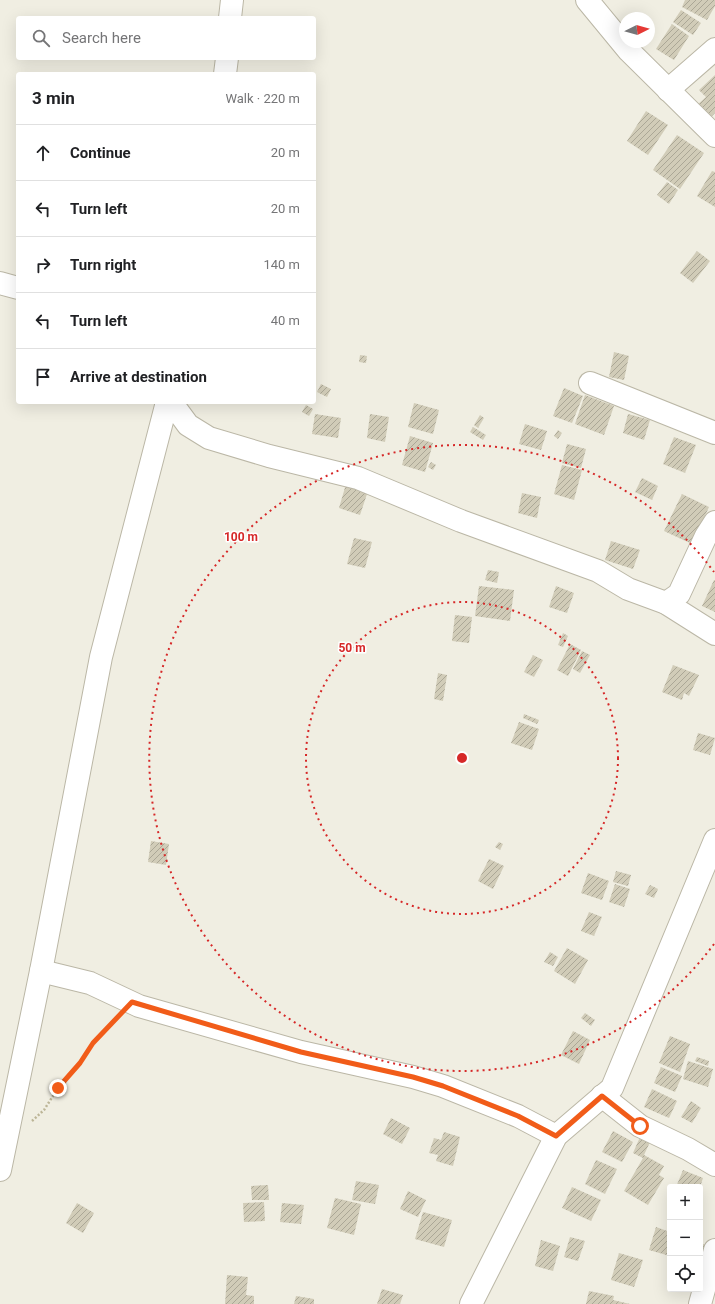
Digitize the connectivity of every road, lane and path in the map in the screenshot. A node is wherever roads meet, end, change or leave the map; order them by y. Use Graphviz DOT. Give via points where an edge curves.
graph roads {
  1 [pos="232,0"];
  2 [pos="588,0"];
  3 [pos="230,16"];
  4 [pos="715,49"];
  5 [pos="226,60"];
  6 [pos="225,72"];
  7 [pos="668,90"];
  8 [pos="715,136"];
  9 [pos="0,283"];
  10 [pos="16,287"];
  11 [pos="590,383"];
  12 [pos="166,404"];
  13 [pos="172,404"];
  14 [pos="715,433"];
  15 [pos="715,522"];
  16 [pos="666,604"];
  17 [pos="715,634"];
  18 [pos="715,840"];
  19 [pos="41,971"];
  20 [pos="132,1002"];
  21 [pos="602,1096"];
  22 [pos="28,1124"];
  23 [pos="556,1136"];
  24 [pos="715,1165"];
  25 [pos="0,1170"];
  26 [pos="715,1250"];
  27 [pos="471,1304"];
  28 [pos="700,1304"];
  1 -- 3 [label="street"];
  2 -- 7 [label="street" via="629,51"];
  4 -- 7 [label="street"];
  5 -- 6 [label="street"];
  7 -- 8 [label="street"];
  9 -- 10 [label="street"];
  11 -- 14 [label="street"];
  12 -- 19 [label="street" via="100,657"];
  13 -- 16 [label="street" via="188,425 209,438 358,478 461,521 598,571 628,589"];
  15 -- 16 [label="street" via="679,594"];
  16 -- 17 [label="street"];
  18 -- 21 [label="street" via="612,1088"];
  19 -- 20 [label="street" via="90,983"];
  19 -- 25 [label="street"];
  20 -- 22 [label="path" via="93,1043 44,1110"];
  20 -- 23 [label="street" via="301,1052 420,1079 518,1116"];
  21 -- 23 [label="street"];
  21 -- 24 [label="street" via="640,1126"];
  23 -- 27 [label="street"];
  26 -- 28 [label="street"];
}
